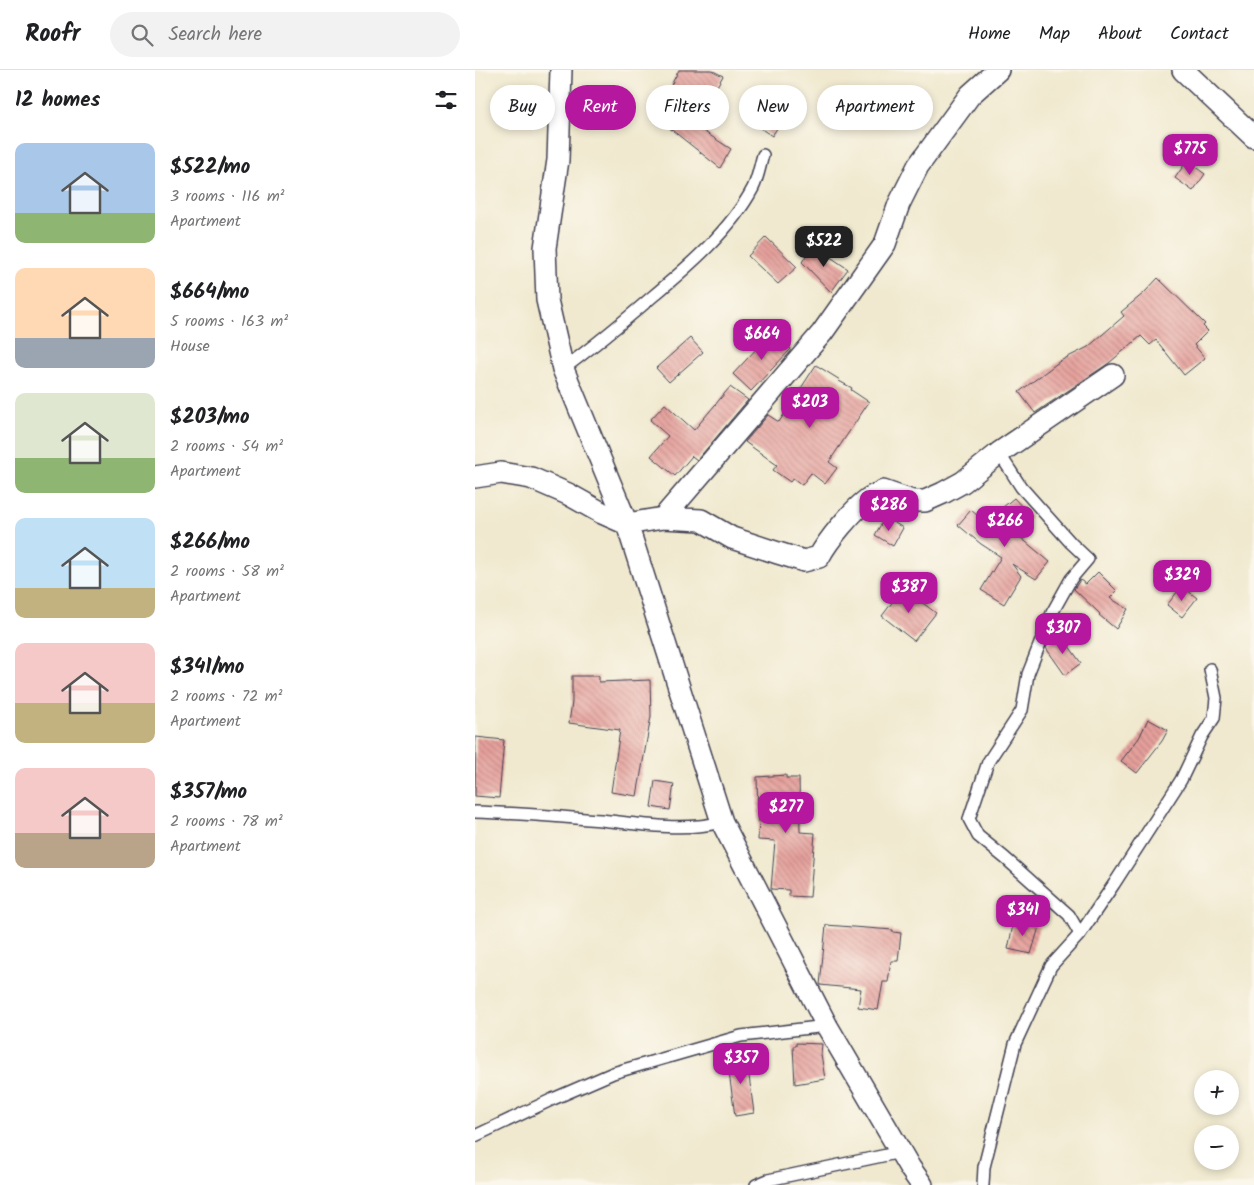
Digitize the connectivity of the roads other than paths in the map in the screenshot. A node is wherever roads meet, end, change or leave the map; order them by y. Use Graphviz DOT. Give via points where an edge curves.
graph roads {
  1 [pos="561,70"];
  2 [pos="997,70"];
  3 [pos="1183,70"];
  4 [pos="1254,137"];
  5 [pos="763,155"];
  6 [pos="563,369"];
  7 [pos="1113,375"];
  8 [pos="999,453"];
  9 [pos="475,477"];
  10 [pos="663,518"];
  11 [pos="627,524"];
  12 [pos="1210,669"];
  13 [pos="475,812"];
  14 [pos="722,822"];
  15 [pos="1080,934"];
  16 [pos="827,1026"];
  17 [pos="475,1136"];
  18 [pos="901,1152"];
  19 [pos="756,1185"];
  20 [pos="922,1185"];
  21 [pos="983,1185"];
  1 -- 6 [label="street" via="558,160 545,248 547,300"];
  2 -- 10 [label="street" via="970,96 918,166 899,204 885,244 822,333"];
  3 -- 4 [label="street"];
  5 -- 6 [label="lane" via="753,187 715,240 603,339"];
  6 -- 11 [label="street"];
  7 -- 8 [label="street"];
  8 -- 10 [label="street" via="963,482 925,501 912,501 883,491 851,515 819,558 804,561 732,538 701,520"];
  8 -- 15 [label="lane" via="1021,488 1088,559 1071,579 1052,613 1028,674 1022,710 988,762 969,819 978,836 1069,915"];
  9 -- 11 [label="street" via="501,473 531,478"];
  10 -- 11 [label="street"];
  11 -- 14 [label="street"];
  12 -- 15 [label="lane" via="1215,698 1214,718 1181,780"];
  13 -- 14 [label="lane" via="667,827"];
  14 -- 16 [label="street"];
  15 -- 21 [label="lane" via="1051,966 1015,1044 984,1167"];
  16 -- 17 [label="lane" via="741,1036 613,1073"];
  16 -- 18 [label="street"];
  18 -- 19 [label="lane"];
  18 -- 20 [label="street"];
}
